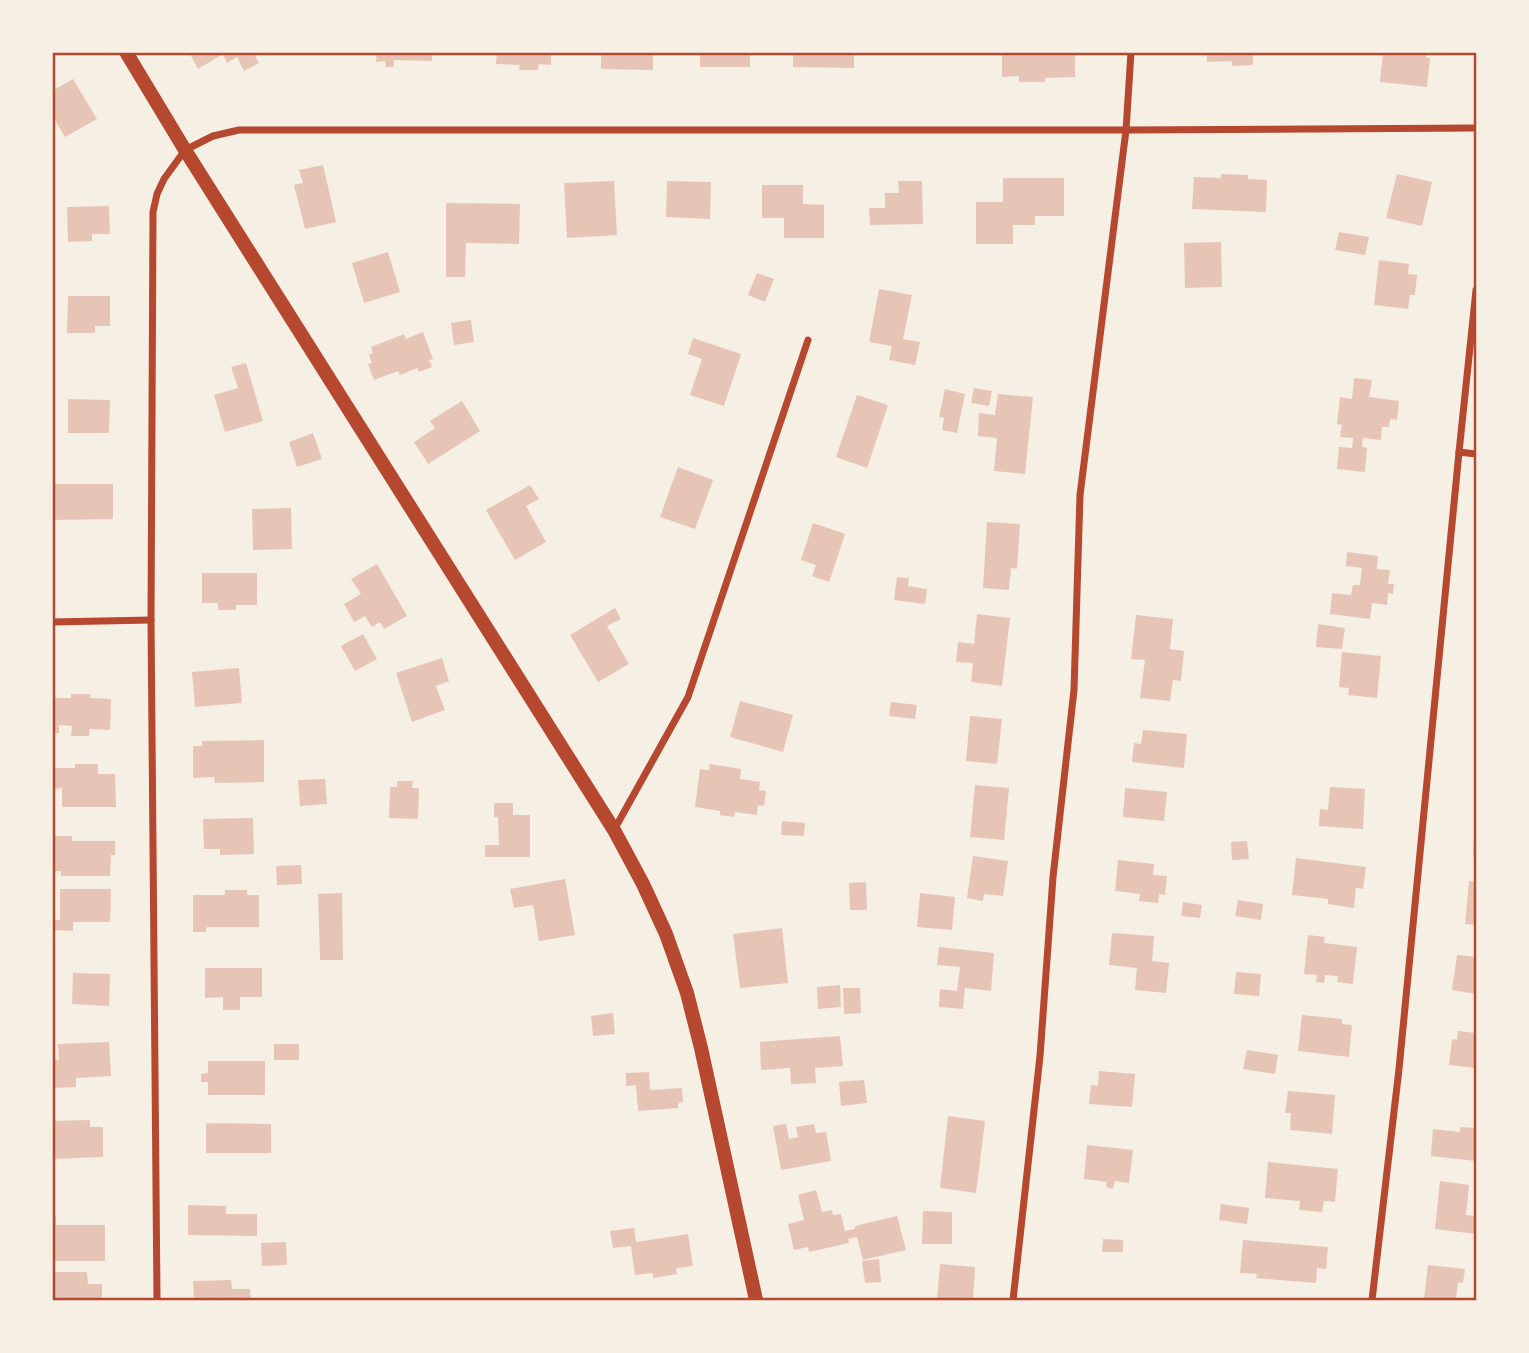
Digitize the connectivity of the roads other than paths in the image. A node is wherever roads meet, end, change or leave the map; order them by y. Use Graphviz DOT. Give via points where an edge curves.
graph roads {
  1 [pos="126,52"];
  2 [pos="1131,52"];
  3 [pos="1476,128"];
  4 [pos="1126,130"];
  5 [pos="185,150"];
  6 [pos="1476,290"];
  7 [pos="808,340"];
  8 [pos="1459,452"];
  9 [pos="1476,454"];
  10 [pos="151,620"];
  11 [pos="52,622"];
  12 [pos="614,830"];
  13 [pos="157,1300"];
  14 [pos="756,1300"];
  15 [pos="1013,1300"];
  16 [pos="1372,1300"];
  1 -- 5 [label="main road"];
  2 -- 4 [label="street"];
  3 -- 4 [label="street"];
  4 -- 5 [label="street" via="239,130"];
  4 -- 15 [label="street" via="1080,495 1074,690"];
  5 -- 10 [label="street" via="164,179 153,212"];
  5 -- 12 [label="main road"];
  6 -- 8 [label="street"];
  7 -- 12 [label="street" via="688,697"];
  8 -- 9 [label="street"];
  8 -- 16 [label="street"];
  10 -- 11 [label="street"];
  10 -- 13 [label="street"];
  12 -- 14 [label="main road" via="666,934 687,993"];
}
